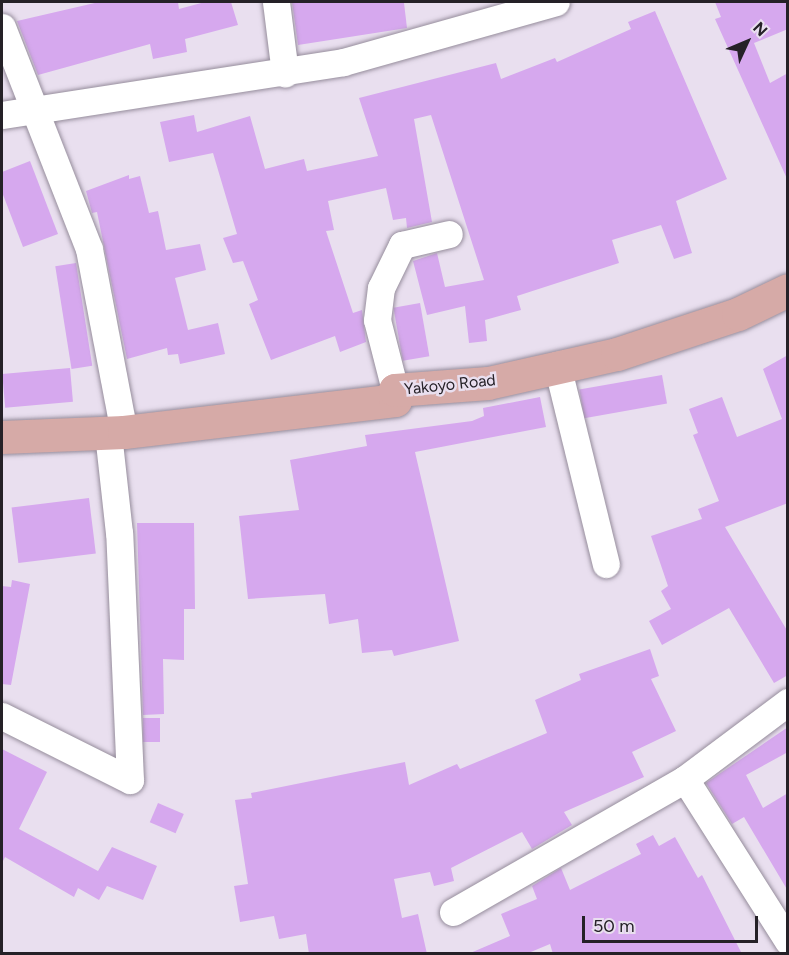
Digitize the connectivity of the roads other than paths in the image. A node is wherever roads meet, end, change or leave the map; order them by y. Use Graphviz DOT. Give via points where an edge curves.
graph roads {
  1 [pos="276,2"];
  2 [pos="553,2"];
  3 [pos="2,27"];
  4 [pos="285,73"];
  5 [pos="37,112"];
  6 [pos="2,115"];
  7 [pos="449,234"];
  8 [pos="788,290"];
  9 [pos="557,365"];
  10 [pos="395,390"];
  11 [pos="116,432"];
  12 [pos="2,437"];
  13 [pos="606,564"];
  14 [pos="788,702"];
  15 [pos="2,716"];
  16 [pos="685,779"];
  17 [pos="453,912"];
  18 [pos="788,941"];
  1 -- 4 [label="street"];
  2 -- 4 [label="street"];
  3 -- 5 [label="street"];
  4 -- 5 [label="street"];
  5 -- 6 [label="street"];
  5 -- 11 [label="street" via="90,249"];
  7 -- 10 [label="street" via="402,245 381,288 377,320"];
  8 -- 9 [label="main road, Yakoyo Road" via="738,314 639,346"];
  9 -- 10 [label="main road, Yakoyo Road" via="488,383"];
  9 -- 13 [label="street"];
  10 -- 11 [label="main road, Yakoyo Road" via="394,400"];
  11 -- 12 [label="main road, Yakoyo Road"];
  11 -- 15 [label="street" via="130,780"];
  14 -- 16 [label="street"];
  16 -- 17 [label="street"];
  16 -- 18 [label="street"];
}
